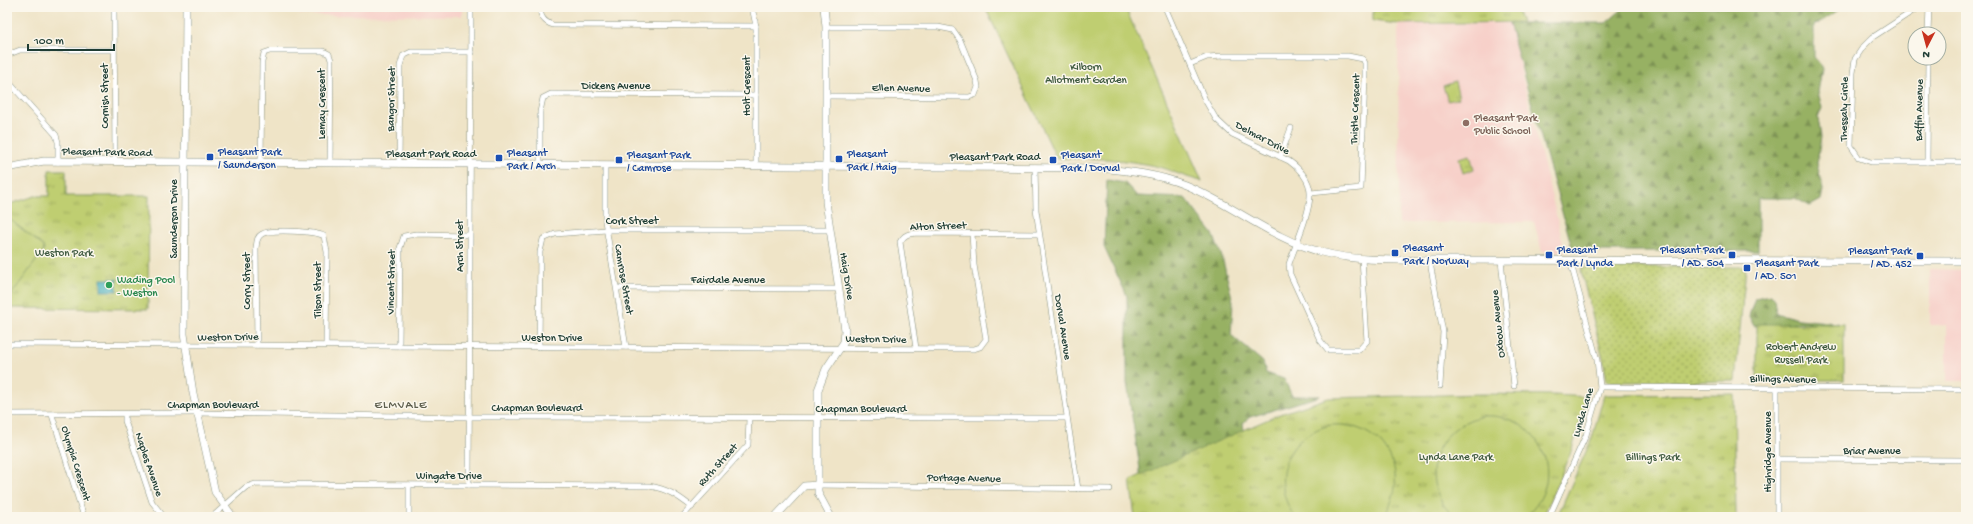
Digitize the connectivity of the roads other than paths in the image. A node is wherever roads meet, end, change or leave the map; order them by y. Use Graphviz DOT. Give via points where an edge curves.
graph roads {
  1 [pos="114,7"];
  2 [pos="186,7"];
  3 [pos="471,7"];
  4 [pos="540,7"];
  5 [pos="752,7"];
  6 [pos="824,7"];
  7 [pos="1165,7"];
  8 [pos="1919,7"];
  9 [pos="1929,7"];
  10 [pos="756,26"];
  11 [pos="1928,26"];
  12 [pos="826,27"];
  13 [pos="114,50"];
  14 [pos="470,52"];
  15 [pos="7,54"];
  16 [pos="1190,64"];
  17 [pos="1928,66"];
  18 [pos="7,80"];
  19 [pos="756,95"];
  20 [pos="826,96"];
  21 [pos="1292,128"];
  22 [pos="1280,157"];
  23 [pos="58,162"];
  24 [pos="115,162"];
  25 [pos="1927,162"];
  26 [pos="1966,162"];
  27 [pos="184,163"];
  28 [pos="261,163"];
  29 [pos="330,163"];
  30 [pos="399,164"];
  31 [pos="469,164"];
  32 [pos="540,165"];
  33 [pos="606,165"];
  34 [pos="826,165"];
  35 [pos="756,166"];
  36 [pos="1035,167"];
  37 [pos="7,168"];
  38 [pos="1311,193"];
  39 [pos="606,230"];
  40 [pos="830,230"];
  41 [pos="972,234"];
  42 [pos="1039,234"];
  43 [pos="469,235"];
  44 [pos="324,236"];
  45 [pos="1296,242"];
  46 [pos="1362,258"];
  47 [pos="1431,260"];
  48 [pos="1501,260"];
  49 [pos="1570,260"];
  50 [pos="1966,261"];
  51 [pos="617,288"];
  52 [pos="839,289"];
  53 [pos="7,344"];
  54 [pos="257,345"];
  55 [pos="326,345"];
  56 [pos="185,346"];
  57 [pos="399,346"];
  58 [pos="470,346"];
  59 [pos="539,347"];
  60 [pos="626,347"];
  61 [pos="841,347"];
  62 [pos="916,348"];
  63 [pos="1440,386"];
  64 [pos="1514,386"];
  65 [pos="1600,387"];
  66 [pos="1777,388"];
  67 [pos="1966,389"];
  68 [pos="198,413"];
  69 [pos="7,414"];
  70 [pos="52,415"];
  71 [pos="125,415"];
  72 [pos="468,417"];
  73 [pos="749,418"];
  74 [pos="819,418"];
  75 [pos="1068,418"];
  76 [pos="1777,459"];
  77 [pos="1966,460"];
  78 [pos="409,485"];
  79 [pos="469,485"];
  80 [pos="818,485"];
  81 [pos="1078,489"];
  82 [pos="1110,489"];
  83 [pos="7,506"];
  84 [pos="225,506"];
  85 [pos="692,507"];
  86 [pos="11,517"];
  87 [pos="84,517"];
  88 [pos="164,517"];
  89 [pos="212,517"];
  90 [pos="233,517"];
  91 [pos="408,517"];
  92 [pos="682,517"];
  93 [pos="775,517"];
  94 [pos="831,517"];
  95 [pos="1550,517"];
  96 [pos="1777,517"];
  1 -- 13 [label="street, Cornish Street"];
  2 -- 27 [label="street, Saunderson Drive"];
  3 -- 14 [label="street, Arch Street"];
  4 -- 10 [label="street" via="541,17 546,23 553,25"];
  5 -- 10 [label="street, Holt Crescent"];
  6 -- 12 [label="street, Haig Drive"];
  7 -- 16 [label="street, Delmar Drive"];
  8 -- 25 [label="street, Thessaly Circle" via="1873,37 1863,46 1856,59 1853,73 1851,146 1859,158 1871,162"];
  9 -- 11 [label="street"];
  10 -- 19 [label="street, Holt Crescent"];
  12 -- 20 [label="street, Haig Drive"];
  12 -- 20 [label="street, Ellen Avenue" via="938,27 953,30 960,40 978,87 975,95 964,97"];
  13 -- 15 [label="street" via="20,50"];
  13 -- 24 [label="street, Cornish Street"];
  14 -- 30 [label="street, Bangor Street" via="411,52 403,56 400,66"];
  14 -- 31 [label="street, Arch Street"];
  16 -- 22 [label="street, Delmar Drive" via="1216,119 1232,134"];
  16 -- 38 [label="street, Thistle Crescent" via="1207,57 1223,56 1348,56 1363,60 1365,76 1361,188"];
  17 -- 25 [label="street, Baffin Avenue"];
  18 -- 23 [label="street" via="56,135"];
  19 -- 32 [label="street, Dickens Avenue" via="551,94 542,98"];
  19 -- 35 [label="street, Holt Crescent"];
  20 -- 34 [label="street, Haig Drive"];
  21 -- 22 [label="street"];
  22 -- 38 [label="street, Delmar Drive" via="1296,167 1307,180"];
  23 -- 24 [label="street, Pleasant Park Road"];
  23 -- 37 [label="street, Pleasant Park Road"];
  24 -- 27 [label="street, Pleasant Park Road"];
  25 -- 26 [label="street, Thessaly Circle"];
  27 -- 28 [label="street, Pleasant Park Road"];
  27 -- 56 [label="street, Saunderson Drive"];
  28 -- 29 [label="street, Pleasant Park Road"];
  28 -- 29 [label="street, Lemay Crescent" via="264,53 323,51 329,54 331,60"];
  29 -- 30 [label="street, Pleasant Park Road"];
  30 -- 31 [label="street, Pleasant Park Road"];
  31 -- 32 [label="street, Pleasant Park Road"];
  31 -- 43 [label="street, Arch Street"];
  32 -- 33 [label="street, Pleasant Park Road"];
  33 -- 35 [label="street, Pleasant Park Road"];
  33 -- 39 [label="street, Camrose Street"];
  34 -- 35 [label="street, Pleasant Park Road"];
  34 -- 36 [label="street, Pleasant Park Road"];
  34 -- 40 [label="street, Haig Drive" via="826,202"];
  36 -- 42 [label="street, Dorval Avenue"];
  36 -- 45 [label="street, Pleasant Park Road" via="1136,171 1179,183"];
  38 -- 45 [label="street"];
  39 -- 40 [label="street, Cork Street"];
  39 -- 51 [label="street, Camrose Street"];
  39 -- 59 [label="street, Cork Street" via="555,234 543,239 540,252"];
  40 -- 52 [label="street, Haig Drive"];
  41 -- 42 [label="street, Alton Street"];
  41 -- 62 [label="street, Weston Drive" via="974,265 986,339 984,344 974,349"];
  41 -- 62 [label="street, Alton Street" via="906,234 900,242"];
  42 -- 75 [label="street, Dorval Avenue"];
  43 -- 57 [label="street, Vincent Street" via="404,236 400,248"];
  43 -- 58 [label="street, Arch Street"];
  44 -- 54 [label="street, Corry Street" via="314,233 269,232 257,239"];
  44 -- 55 [label="street, Tilson Street" via="327,252"];
  45 -- 46 [label="street, Pleasant Park Road" via="1320,252"];
  45 -- 46 [label="street" via="1289,264 1290,274 1320,340 1328,350 1359,350 1367,341"];
  46 -- 47 [label="street, Pleasant Park Road"];
  47 -- 48 [label="street, Pleasant Park Road"];
  47 -- 63 [label="street" via="1443,332"];
  48 -- 49 [label="street, Pleasant Park Road"];
  48 -- 64 [label="street, Oxbow Avenue"];
  49 -- 50 [label="street, Pleasant Park Road"];
  49 -- 65 [label="street, Lynda Lane" via="1597,360"];
  51 -- 52 [label="street, Fairdale Avenue"];
  51 -- 60 [label="street, Camrose Street"];
  52 -- 61 [label="street, Haig Drive" via="845,330"];
  53 -- 56 [label="street, Weston Drive"];
  54 -- 55 [label="street, Weston Drive"];
  54 -- 56 [label="street, Weston Drive"];
  55 -- 57 [label="street, Weston Drive"];
  56 -- 68 [label="street, Saunderson Drive"];
  57 -- 58 [label="street, Weston Drive"];
  58 -- 59 [label="street, Weston Drive"];
  58 -- 72 [label="street, Arch Street"];
  59 -- 60 [label="street, Weston Drive"];
  60 -- 61 [label="street, Weston Drive"];
  61 -- 62 [label="street, Weston Drive"];
  61 -- 74 [label="street, Haig Drive" via="820,381"];
  65 -- 66 [label="street, Billings Avenue"];
  65 -- 95 [label="street, Lynda Lane" via="1586,435"];
  66 -- 67 [label="street, Billings Avenue"];
  66 -- 76 [label="street, Highridge Avenue"];
  68 -- 71 [label="street, Chapman Boulevard"];
  68 -- 72 [label="street, Chapman Boulevard"];
  68 -- 84 [label="street, Saunderson Drive" via="215,492"];
  69 -- 70 [label="street, Chapman Boulevard"];
  70 -- 71 [label="street, Chapman Boulevard"];
  70 -- 87 [label="street, Olympia Crescent"];
  71 -- 88 [label="street, Naples Avenue" via="152,502"];
  72 -- 73 [label="street, Chapman Boulevard"];
  72 -- 79 [label="street, Arch Street"];
  73 -- 74 [label="street, Chapman Boulevard"];
  73 -- 85 [label="street, Ruth Street" via="748,445"];
  74 -- 75 [label="street, Chapman Boulevard"];
  74 -- 80 [label="street, Haig Drive"];
  75 -- 81 [label="street, Dorval Avenue"];
  76 -- 77 [label="street, Briar Avenue"];
  76 -- 96 [label="street, Highridge Avenue"];
  78 -- 79 [label="street, Wingate Drive"];
  78 -- 84 [label="street, Wingate Drive" via="255,484 246,487"];
  78 -- 91 [label="street"];
  79 -- 85 [label="street, Wingate Drive" via="649,486 674,493"];
  80 -- 81 [label="street, Portage Avenue"];
  80 -- 93 [label="street" via="804,486"];
  80 -- 94 [label="street, Haig Drive" via="818,493"];
  81 -- 82 [label="street, Portage Avenue"];
  83 -- 86 [label="street"];
  84 -- 89 [label="street, Wingate Drive"];
  84 -- 90 [label="street, Saunderson Drive"];
  85 -- 92 [label="street, Ruth Street"];
}
